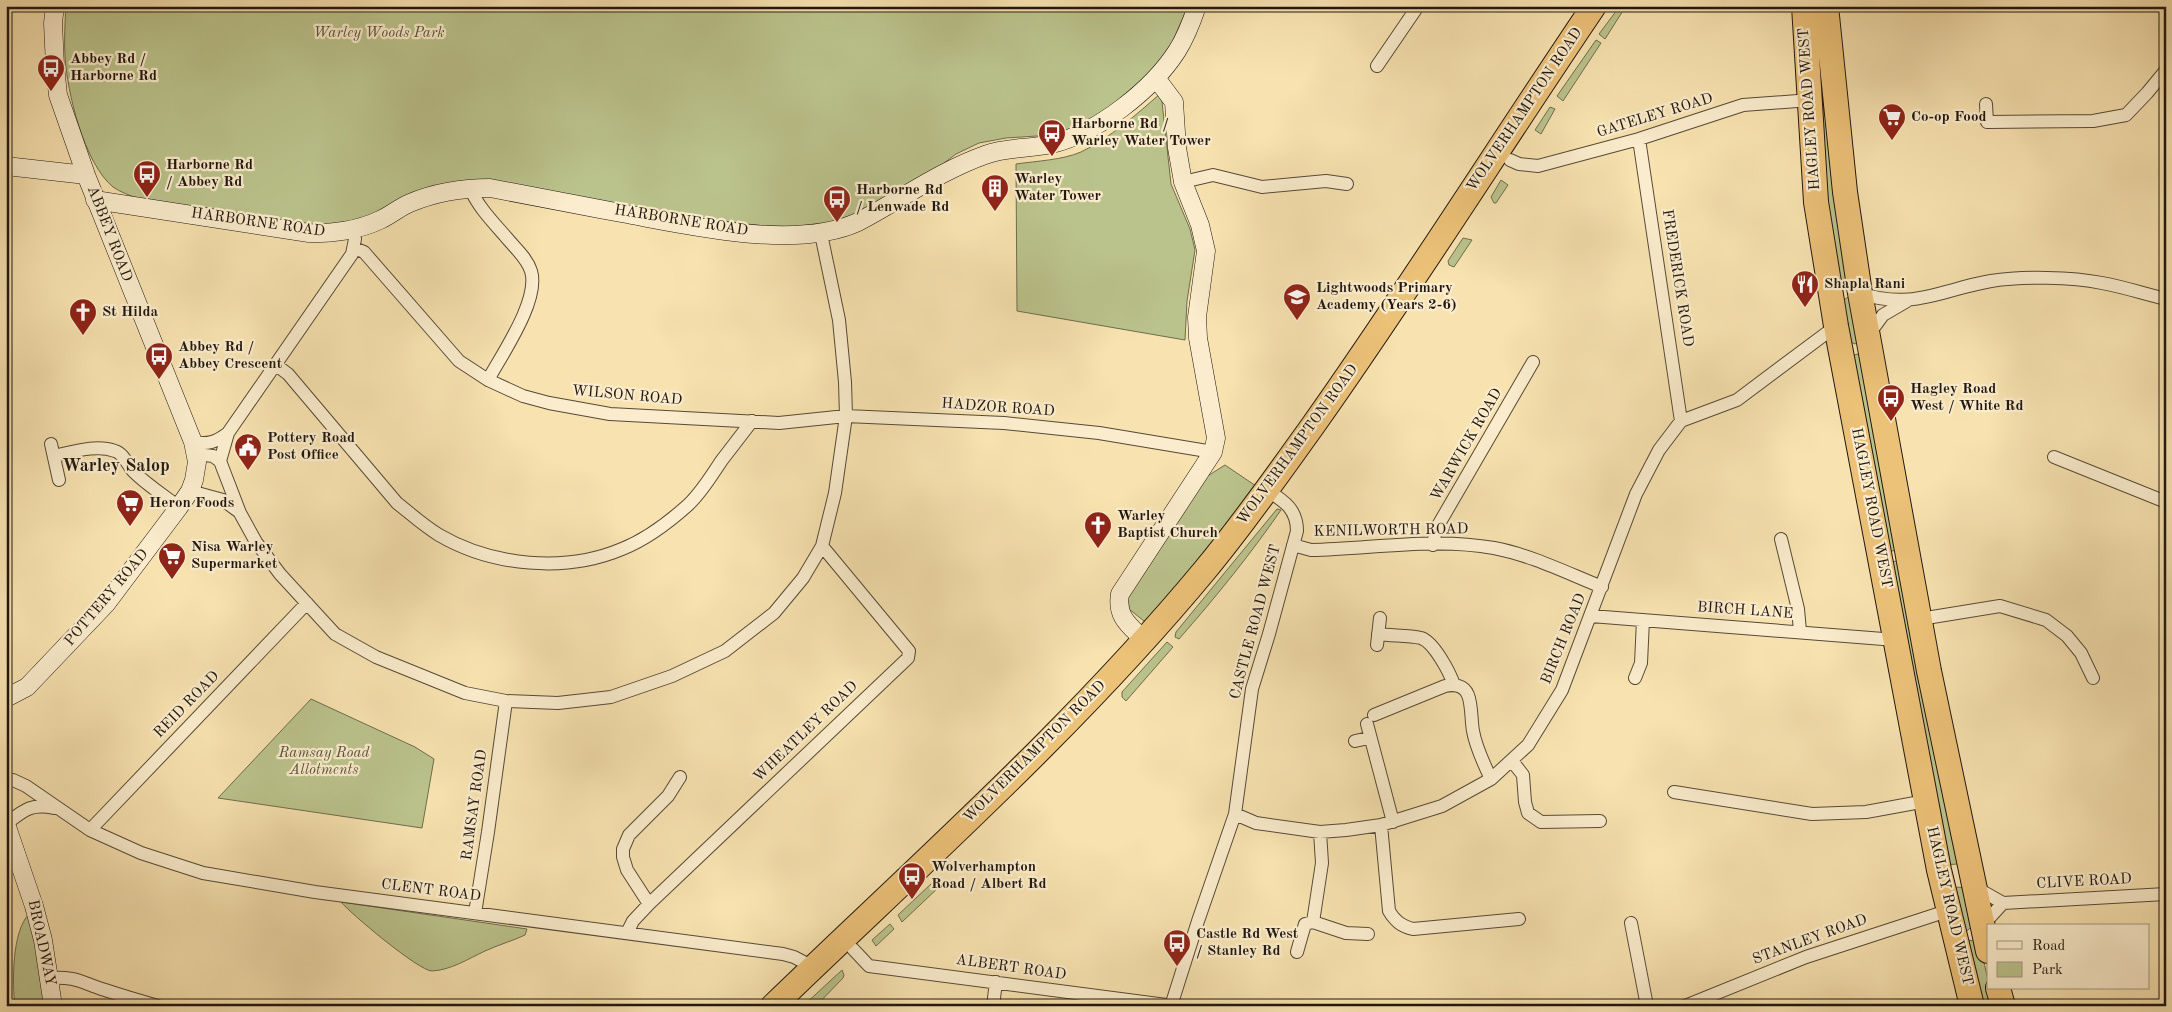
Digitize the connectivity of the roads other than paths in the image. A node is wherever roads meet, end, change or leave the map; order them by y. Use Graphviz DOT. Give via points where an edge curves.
graph roads {
  1 [pos="55,6"];
  2 [pos="1197,6"];
  3 [pos="1418,6"];
  4 [pos="1594,6"];
  5 [pos="1610,6"];
  6 [pos="1804,6"];
  7 [pos="1826,6"];
  8 [pos="1377,66"];
  9 [pos="2166,70"];
  10 [pos="1156,78"];
  11 [pos="1810,100"];
  12 [pos="1986,104"];
  13 [pos="1639,139"];
  14 [pos="1503,156"];
  15 [pos="6,166"];
  16 [pos="86,175"];
  17 [pos="1183,182"];
  18 [pos="1347,184"];
  19 [pos="470,188"];
  20 [pos="95,200"];
  21 [pos="353,228"];
  22 [pos="821,234"];
  23 [pos="354,248"];
  24 [pos="1860,293"];
  25 [pos="2166,299"];
  26 [pos="1907,301"];
  27 [pos="1836,324"];
  28 [pos="1869,334"];
  29 [pos="1533,362"];
  30 [pos="276,365"];
  31 [pos="488,380"];
  32 [pos="846,416"];
  33 [pos="1681,421"];
  34 [pos="752,422"];
  35 [pos="779,423"];
  36 [pos="228,433"];
  37 [pos="195,448"];
  38 [pos="1213,452"];
  39 [pos="2054,457"];
  40 [pos="222,467"];
  41 [pos="59,480"];
  42 [pos="190,491"];
  43 [pos="1274,494"];
  44 [pos="211,496"];
  45 [pos="2166,502"];
  46 [pos="179,507"];
  47 [pos="240,513"];
  48 [pos="1781,539"];
  49 [pos="1293,545"];
  50 [pos="1433,545"];
  51 [pos="822,546"];
  52 [pos="1908,553"];
  53 [pos="1880,558"];
  54 [pos="1602,587"];
  55 [pos="307,603"];
  56 [pos="1591,616"];
  57 [pos="1380,618"];
  58 [pos="1643,620"];
  59 [pos="1920,620"];
  60 [pos="1800,632"];
  61 [pos="1896,640"];
  62 [pos="1148,644"];
  63 [pos="1635,678"];
  64 [pos="2093,678"];
  65 [pos="1454,685"];
  66 [pos="6,698"];
  67 [pos="506,701"];
  68 [pos="1369,738"];
  69 [pos="1355,741"];
  70 [pos="1512,761"];
  71 [pos="680,777"];
  72 [pos="1491,779"];
  73 [pos="6,780"];
  74 [pos="1674,792"];
  75 [pos="1926,801"];
  76 [pos="56,809"];
  77 [pos="1235,814"];
  78 [pos="1600,821"];
  79 [pos="6,824"];
  80 [pos="1387,824"];
  81 [pos="90,830"];
  82 [pos="1320,832"];
  83 [pos="1973,886"];
  84 [pos="2166,894"];
  85 [pos="2003,903"];
  86 [pos="648,904"];
  87 [pos="1948,911"];
  88 [pos="475,913"];
  89 [pos="1519,919"];
  90 [pos="1313,922"];
  91 [pos="1632,923"];
  92 [pos="1982,926"];
  93 [pos="628,933"];
  94 [pos="1368,934"];
  95 [pos="1987,947"];
  96 [pos="853,949"];
  97 [pos="1297,952"];
  98 [pos="813,967"];
  99 [pos="49,978"];
  100 [pos="996,982"];
  101 [pos="1999,990"];
  102 [pos="1172,1005"];
  103 [pos="53,1006"];
  104 [pos="158,1006"];
  105 [pos="773,1006"];
  106 [pos="794,1006"];
  107 [pos="993,1006"];
  108 [pos="1647,1006"];
  109 [pos="1685,1006"];
  110 [pos="1972,1006"];
  111 [pos="2003,1006"];
  1 -- 16 [label="street, ABBEY ROAD" via="53,23 58,95"];
  2 -- 10 [label="street, HARBORNE ROAD" via="1177,51"];
  3 -- 8 [label="street"];
  4 -- 14 [label="highway, WOLVERHAMPTON ROAD"];
  5 -- 14 [label="highway, WOLVERHAMPTON ROAD"];
  6 -- 11 [label="highway, HAGLEY ROAD WEST"];
  7 -- 24 [label="highway, HAGLEY ROAD WEST" via="1845,192"];
  9 -- 12 [label="street" via="2126,115 2106,120 1987,122"];
  10 -- 17 [label="street" via="1174,102"];
  10 -- 22 [label="street, HARBORNE ROAD" via="1127,103 1078,136 1050,145 986,154 957,166 858,222"];
  11 -- 13 [label="street, GATELEY ROAD" via="1744,105"];
  11 -- 27 [label="highway, HAGLEY ROAD WEST" via="1816,202"];
  13 -- 14 [label="street, GATELEY ROAD" via="1538,166 1519,164"];
  13 -- 33 [label="street, FREDERICK ROAD"];
  14 -- 43 [label="highway, WOLVERHAMPTON ROAD" via="1388,345"];
  15 -- 16 [label="street"];
  16 -- 20 [label="street, ABBEY ROAD"];
  17 -- 18 [label="street" via="1213,175 1262,187"];
  17 -- 38 [label="street" via="1200,225 1206,251 1198,331 1216,438"];
  19 -- 21 [label="street, HARBORNE ROAD" via="438,193 410,203 380,220"];
  19 -- 22 [label="street, HARBORNE ROAD" via="490,188 732,231"];
  19 -- 31 [label="street" via="475,200 524,258 533,283 528,308"];
  20 -- 21 [label="street, HARBORNE ROAD" via="309,233 331,234"];
  20 -- 37 [label="street, ABBEY ROAD"];
  21 -- 23 [label="street"];
  22 -- 32 [label="street" via="839,320"];
  23 -- 30 [label="street"];
  23 -- 31 [label="street, WILSON ROAD" via="364,252 459,362"];
  24 -- 26 [label="street" via="1884,300"];
  24 -- 27 [label="highway" via="1846,290 1838,295"];
  24 -- 28 [label="highway, HAGLEY ROAD WEST"];
  25 -- 26 [label="street" via="2102,283 2046,279 1992,281"];
  26 -- 28 [label="street" via="1882,315"];
  27 -- 28 [label="highway" via="1849,350 1862,347"];
  27 -- 33 [label="street" via="1737,400"];
  27 -- 53 [label="highway, HAGLEY ROAD WEST"];
  28 -- 52 [label="highway, HAGLEY ROAD WEST"];
  29 -- 50 [label="street, WARWICK ROAD" via="1436,529"];
  30 -- 34 [label="street" via="288,374 397,503 418,521 477,552 532,563 589,558 621,550 647,537 690,504"];
  30 -- 36 [label="street"];
  31 -- 34 [label="street, WILSON ROAD" via="522,396 610,414"];
  32 -- 35 [label="street, HADZOR ROAD"];
  32 -- 38 [label="street, HADZOR ROAD" via="1004,423 1099,433"];
  32 -- 51 [label="street" via="835,494"];
  33 -- 54 [label="street, BIRCH ROAD" via="1659,450 1636,494"];
  34 -- 35 [label="street, WILSON ROAD"];
  36 -- 37 [label="street" via="216,442"];
  36 -- 40 [label="street"];
  37 -- 40 [label="street" via="213,456"];
  37 -- 42 [label="street, POTTERY ROAD" via="196,472"];
  38 -- 62 [label="street" via="1120,594 1120,614"];
  39 -- 45 [label="street"];
  40 -- 44 [label="street" via="220,488"];
  40 -- 47 [label="street"];
  41 -- 46 [label="street" via="52,450 113,450 119,452 150,487"];
  42 -- 44 [label="street"];
  42 -- 46 [label="street, POTTERY ROAD"];
  43 -- 49 [label="street, CASTLE ROAD WEST" via="1293,509 1297,520"];
  43 -- 62 [label="highway, WOLVERHAMPTON ROAD" via="1200,595"];
  44 -- 47 [label="street" via="224,500"];
  46 -- 66 [label="street, POTTERY ROAD" via="106,604 27,687"];
  47 -- 55 [label="street" via="256,542"];
  48 -- 60 [label="street" via="1798,609"];
  49 -- 50 [label="street, KENILWORTH ROAD" via="1311,550"];
  49 -- 77 [label="street, CASTLE ROAD WEST" via="1252,689"];
  50 -- 54 [label="street, KENILWORTH ROAD" via="1464,544 1520,554"];
  51 -- 67 [label="street" via="803,578 774,613 725,651 672,676 611,697 558,703"];
  51 -- 86 [label="street, WHEATLEY ROAD" via="909,650 908,658"];
  52 -- 53 [label="highway"];
  52 -- 59 [label="highway, HAGLEY ROAD WEST"];
  53 -- 61 [label="highway, HAGLEY ROAD WEST"];
  54 -- 56 [label="street, BIRCH ROAD"];
  55 -- 67 [label="street" via="335,634 376,657 465,693"];
  55 -- 81 [label="street, REID ROAD"];
  56 -- 58 [label="street, BIRCH LANE"];
  56 -- 70 [label="street, BIRCH ROAD" via="1562,690 1528,745"];
  57 -- 65 [label="street" via="1378,640 1422,638 1449,671"];
  58 -- 60 [label="street, BIRCH LANE"];
  58 -- 63 [label="street" via="1641,663"];
  59 -- 64 [label="street" via="2000,606 2046,620 2067,636 2081,653"];
  59 -- 83 [label="highway, HAGLEY ROAD WEST"];
  60 -- 61 [label="street, BIRCH LANE"];
  61 -- 75 [label="highway, HAGLEY ROAD WEST"];
  62 -- 96 [label="highway, WOLVERHAMPTON ROAD" via="1122,682 962,847"];
  62 -- 98 [label="highway, WOLVERHAMPTON ROAD" via="958,831"];
  65 -- 68 [label="street" via="1445,686 1370,720"];
  65 -- 72 [label="street" via="1462,687 1468,695 1473,732"];
  67 -- 88 [label="street, RAMSAY ROAD"];
  68 -- 69 [label="street"];
  68 -- 80 [label="street"];
  70 -- 72 [label="street, BIRCH ROAD"];
  70 -- 78 [label="street" via="1523,775 1528,813 1540,822"];
  71 -- 86 [label="street" via="668,796 629,835 623,849 628,870"];
  72 -- 80 [label="street, BIRCH ROAD" via="1442,806"];
  73 -- 76 [label="street, CLENT ROAD" via="26,786"];
  74 -- 75 [label="street" via="1812,814 1866,812"];
  75 -- 87 [label="highway, HAGLEY ROAD WEST"];
  76 -- 79 [label="street, CLENT ROAD" via="40,805 31,807"];
  76 -- 81 [label="street, CLENT ROAD"];
  77 -- 82 [label="street, BIRCH ROAD" via="1256,823"];
  77 -- 102 [label="street, CASTLE ROAD WEST"];
  79 -- 99 [label="street, BROADWAY" via="34,906"];
  80 -- 82 [label="street, BIRCH ROAD"];
  80 -- 89 [label="street" via="1389,911 1402,926 1413,929"];
  81 -- 88 [label="street, CLENT ROAD" via="141,853 203,873 315,892"];
  82 -- 90 [label="street" via="1322,863"];
  83 -- 85 [label="street"];
  83 -- 87 [label="highway" via="1961,878 1952,880"];
  83 -- 92 [label="highway, HAGLEY ROAD WEST"];
  84 -- 85 [label="street, CLIVE ROAD"];
  85 -- 92 [label="street"];
  86 -- 93 [label="street, WHEATLEY ROAD" via="633,921"];
  87 -- 92 [label="highway" via="1963,937 1972,935"];
  87 -- 109 [label="street, STANLEY ROAD" via="1806,957"];
  87 -- 110 [label="highway, HAGLEY ROAD WEST"];
  88 -- 93 [label="street, CLENT ROAD"];
  90 -- 94 [label="street" via="1346,933"];
  90 -- 97 [label="street" via="1305,924"];
  91 -- 108 [label="street"];
  92 -- 95 [label="highway, HAGLEY ROAD WEST"];
  93 -- 98 [label="street, CLENT ROAD" via="783,954"];
  96 -- 98 [label="highway"];
  96 -- 100 [label="street, ALBERT ROAD" via="869,966"];
  96 -- 106 [label="highway, WOLVERHAMPTON ROAD"];
  98 -- 105 [label="highway, WOLVERHAMPTON ROAD"];
  99 -- 103 [label="street, BROADWAY"];
  99 -- 104 [label="street" via="78,979"];
  100 -- 102 [label="street, ALBERT ROAD"];
  100 -- 107 [label="street"];
  101 -- 111 [label="highway"];
}
